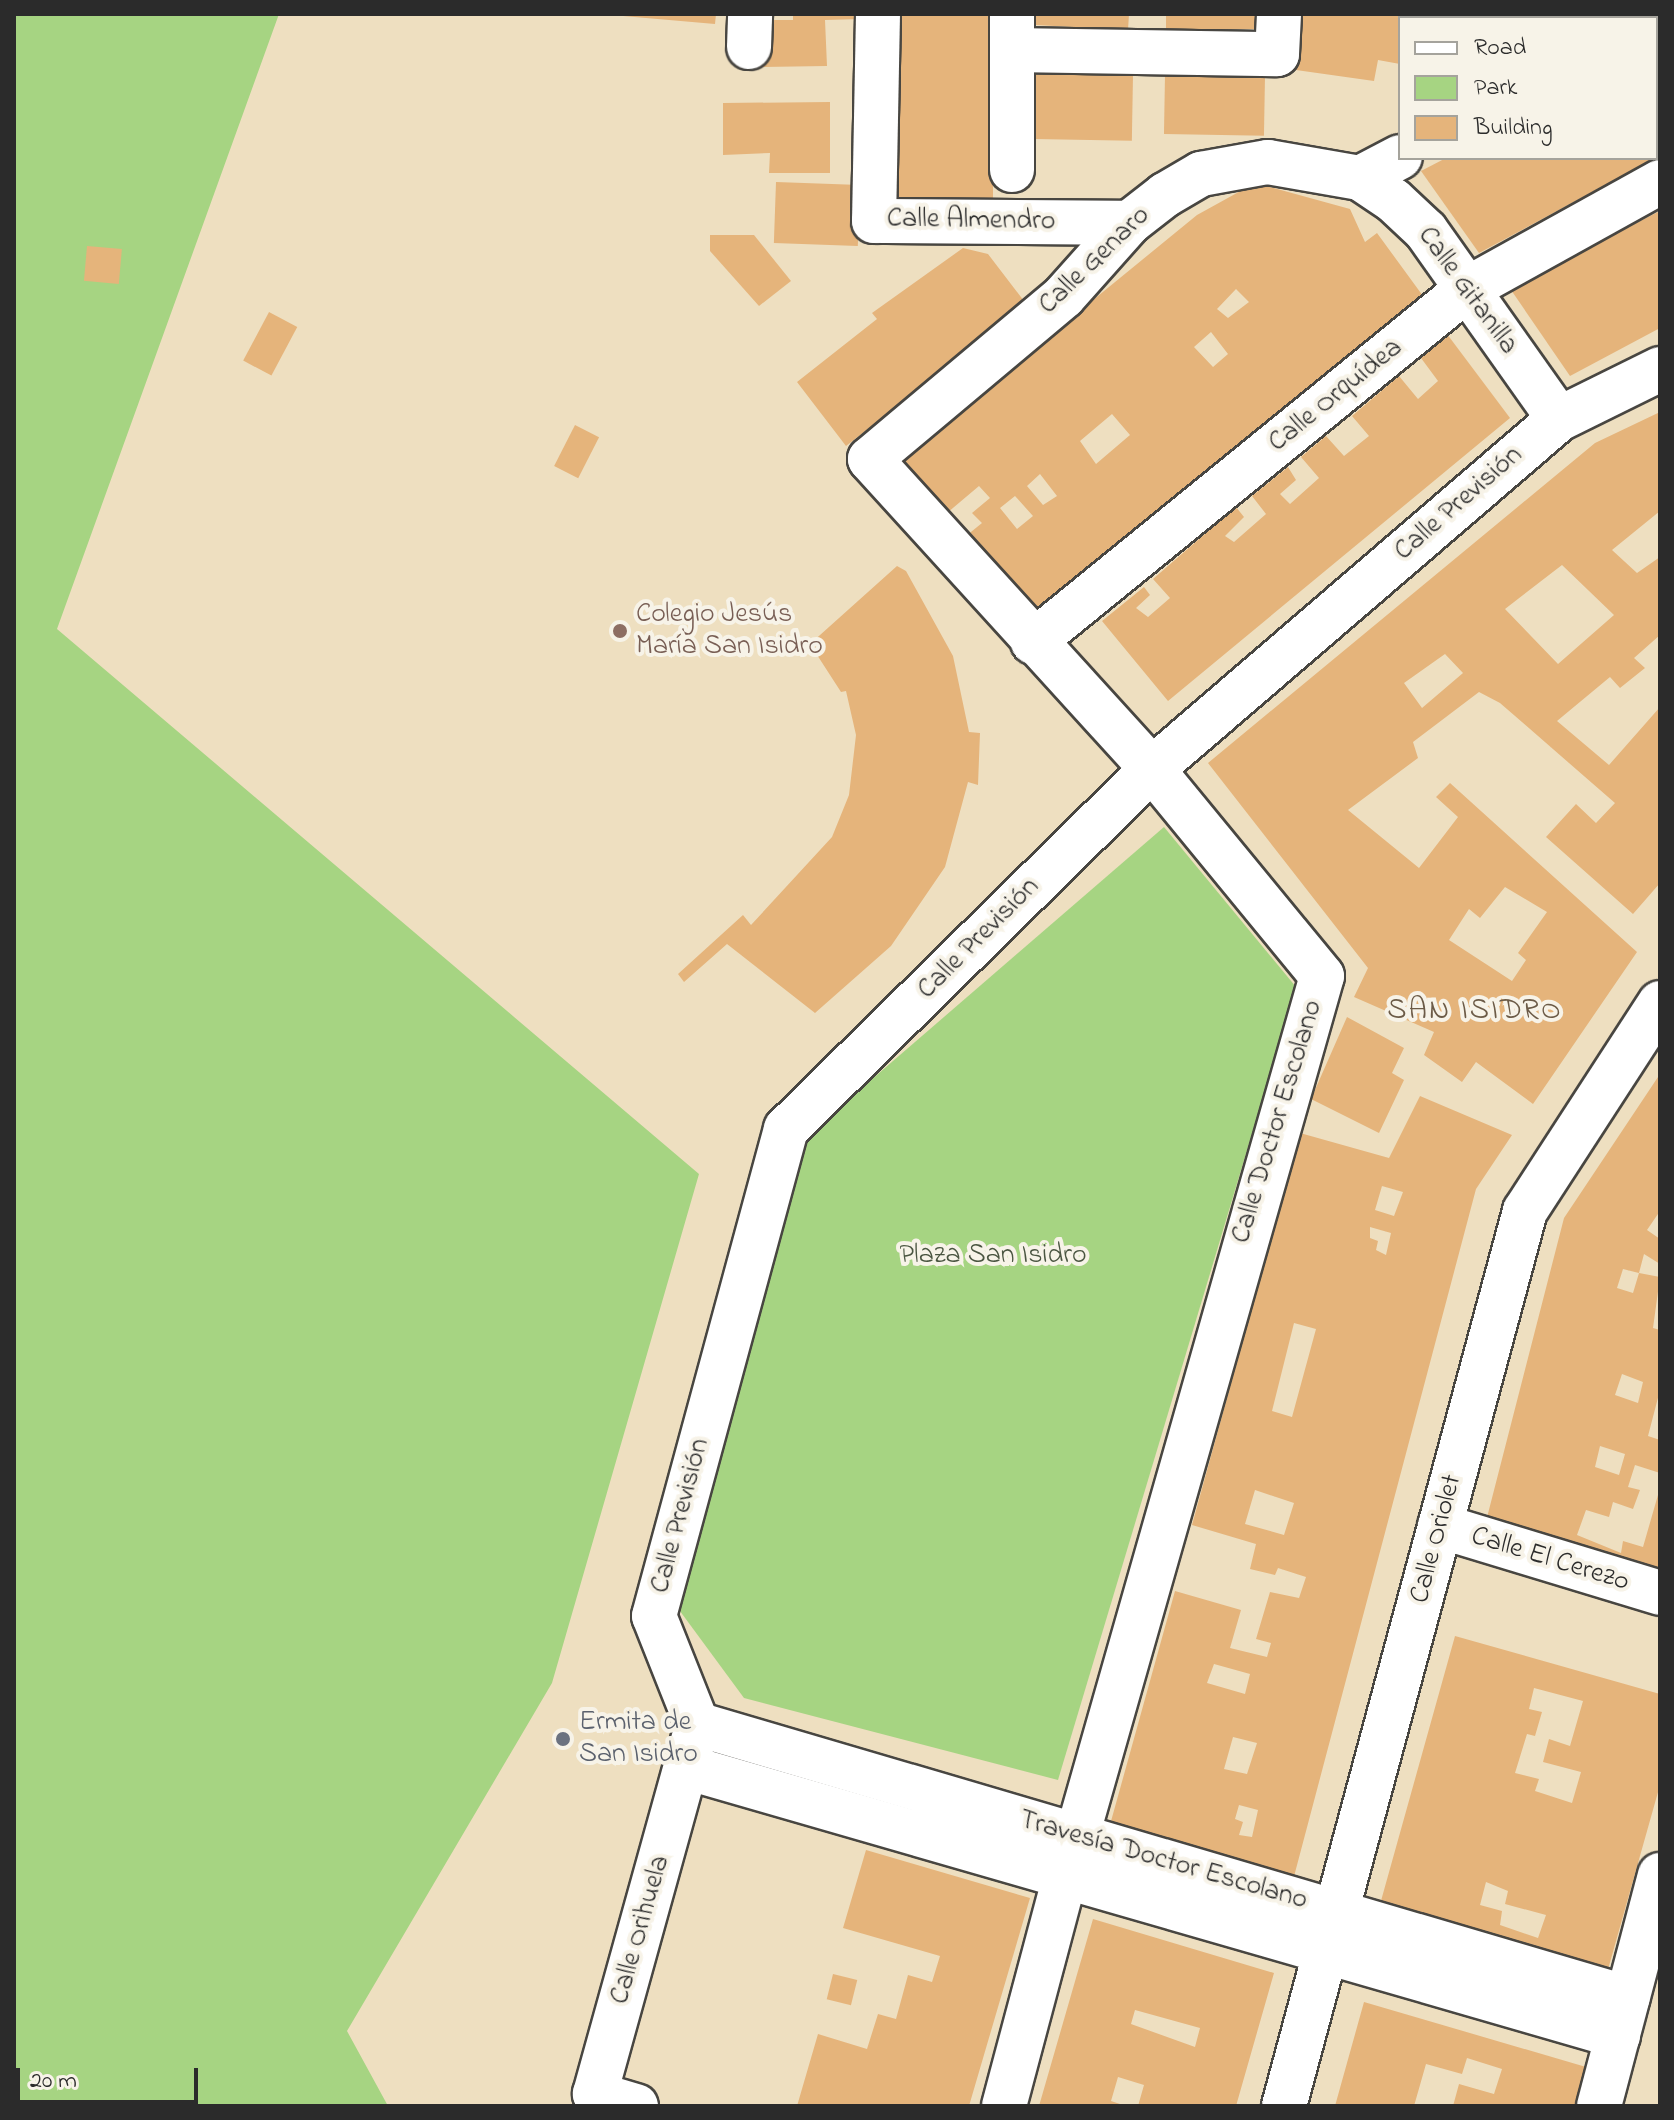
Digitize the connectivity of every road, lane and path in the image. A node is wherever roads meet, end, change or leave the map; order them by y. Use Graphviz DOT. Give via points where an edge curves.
graph roads {
  1 [pos="878,14"];
  2 [pos="1012,32"];
  3 [pos="1147,33"];
  4 [pos="1278,34"];
  5 [pos="1398,158"];
  6 [pos="1012,170"];
  7 [pos="1360,178"];
  8 [pos="1660,182"];
  9 [pos="1129,223"];
  10 [pos="1467,289"];
  11 [pos="1660,369"];
  12 [pos="1559,419"];
  13 [pos="870,459"];
  14 [pos="1033,642"];
  15 [pos="1152,769"];
  16 [pos="1660,1003"];
  17 [pos="1440,1526"];
  18 [pos="1660,1593"];
  19 [pos="697,1724"];
  20 [pos="686,1767"];
  21 [pos="1077,1836"];
  22 [pos="1660,1875"];
  23 [pos="1065,1877"];
  24 [pos="1331,1932"];
  25 [pos="1623,2017"];
  26 [pos="605,2102"];
  27 [pos="1004,2106"];
  28 [pos="1284,2106"];
  29 [pos="1599,2106"];
  1 -- 9 [label="street, Calle Almendro" via="874,221"];
  2 -- 3 [label="street"];
  2 -- 6 [label="street"];
  3 -- 4 [label="street"];
  5 -- 7 [label="street"];
  7 -- 9 [label="street, Calle Genaro" via="1268,162 1232,165 1201,174"];
  7 -- 10 [label="street, Calle Gitanilla" via="1426,231"];
  8 -- 10 [label="street, Calle Orquídea"];
  9 -- 13 [label="street, Calle Genaro" via="1064,296"];
  10 -- 12 [label="street, Calle Gitanilla"];
  10 -- 14 [label="street, Calle Orquídea"];
  11 -- 12 [label="street, Calle Previsión"];
  12 -- 15 [label="street, Calle Previsión"];
  13 -- 14 [label="street, Calle Doctor Escolano"];
  14 -- 15 [label="street, Calle Doctor Escolano"];
  15 -- 19 [label="street, Calle Previsión" via="786,1129 654,1616"];
  15 -- 21 [label="street, Calle Doctor Escolano" via="1322,976"];
  16 -- 17 [label="street, Calle Oriolet" via="1525,1211"];
  17 -- 18 [label="street, Calle El Cerezo"];
  17 -- 24 [label="street, Calle Oriolet"];
  19 -- 20 [label="street, Calle Orihuela"];
  19 -- 21 [label="street, Travesía Doctor Escolano"];
  20 -- 23 [label="street"];
  20 -- 26 [label="street, Calle Orihuela"];
  21 -- 24 [label="street, Travesía Doctor Escolano"];
  22 -- 25 [label="street"];
  23 -- 24 [label="street"];
  23 -- 27 [label="street"];
  24 -- 25 [label="street, Travesía Doctor Escolano"];
  24 -- 28 [label="street, Calle Oriolet"];
  25 -- 29 [label="street"];
}
